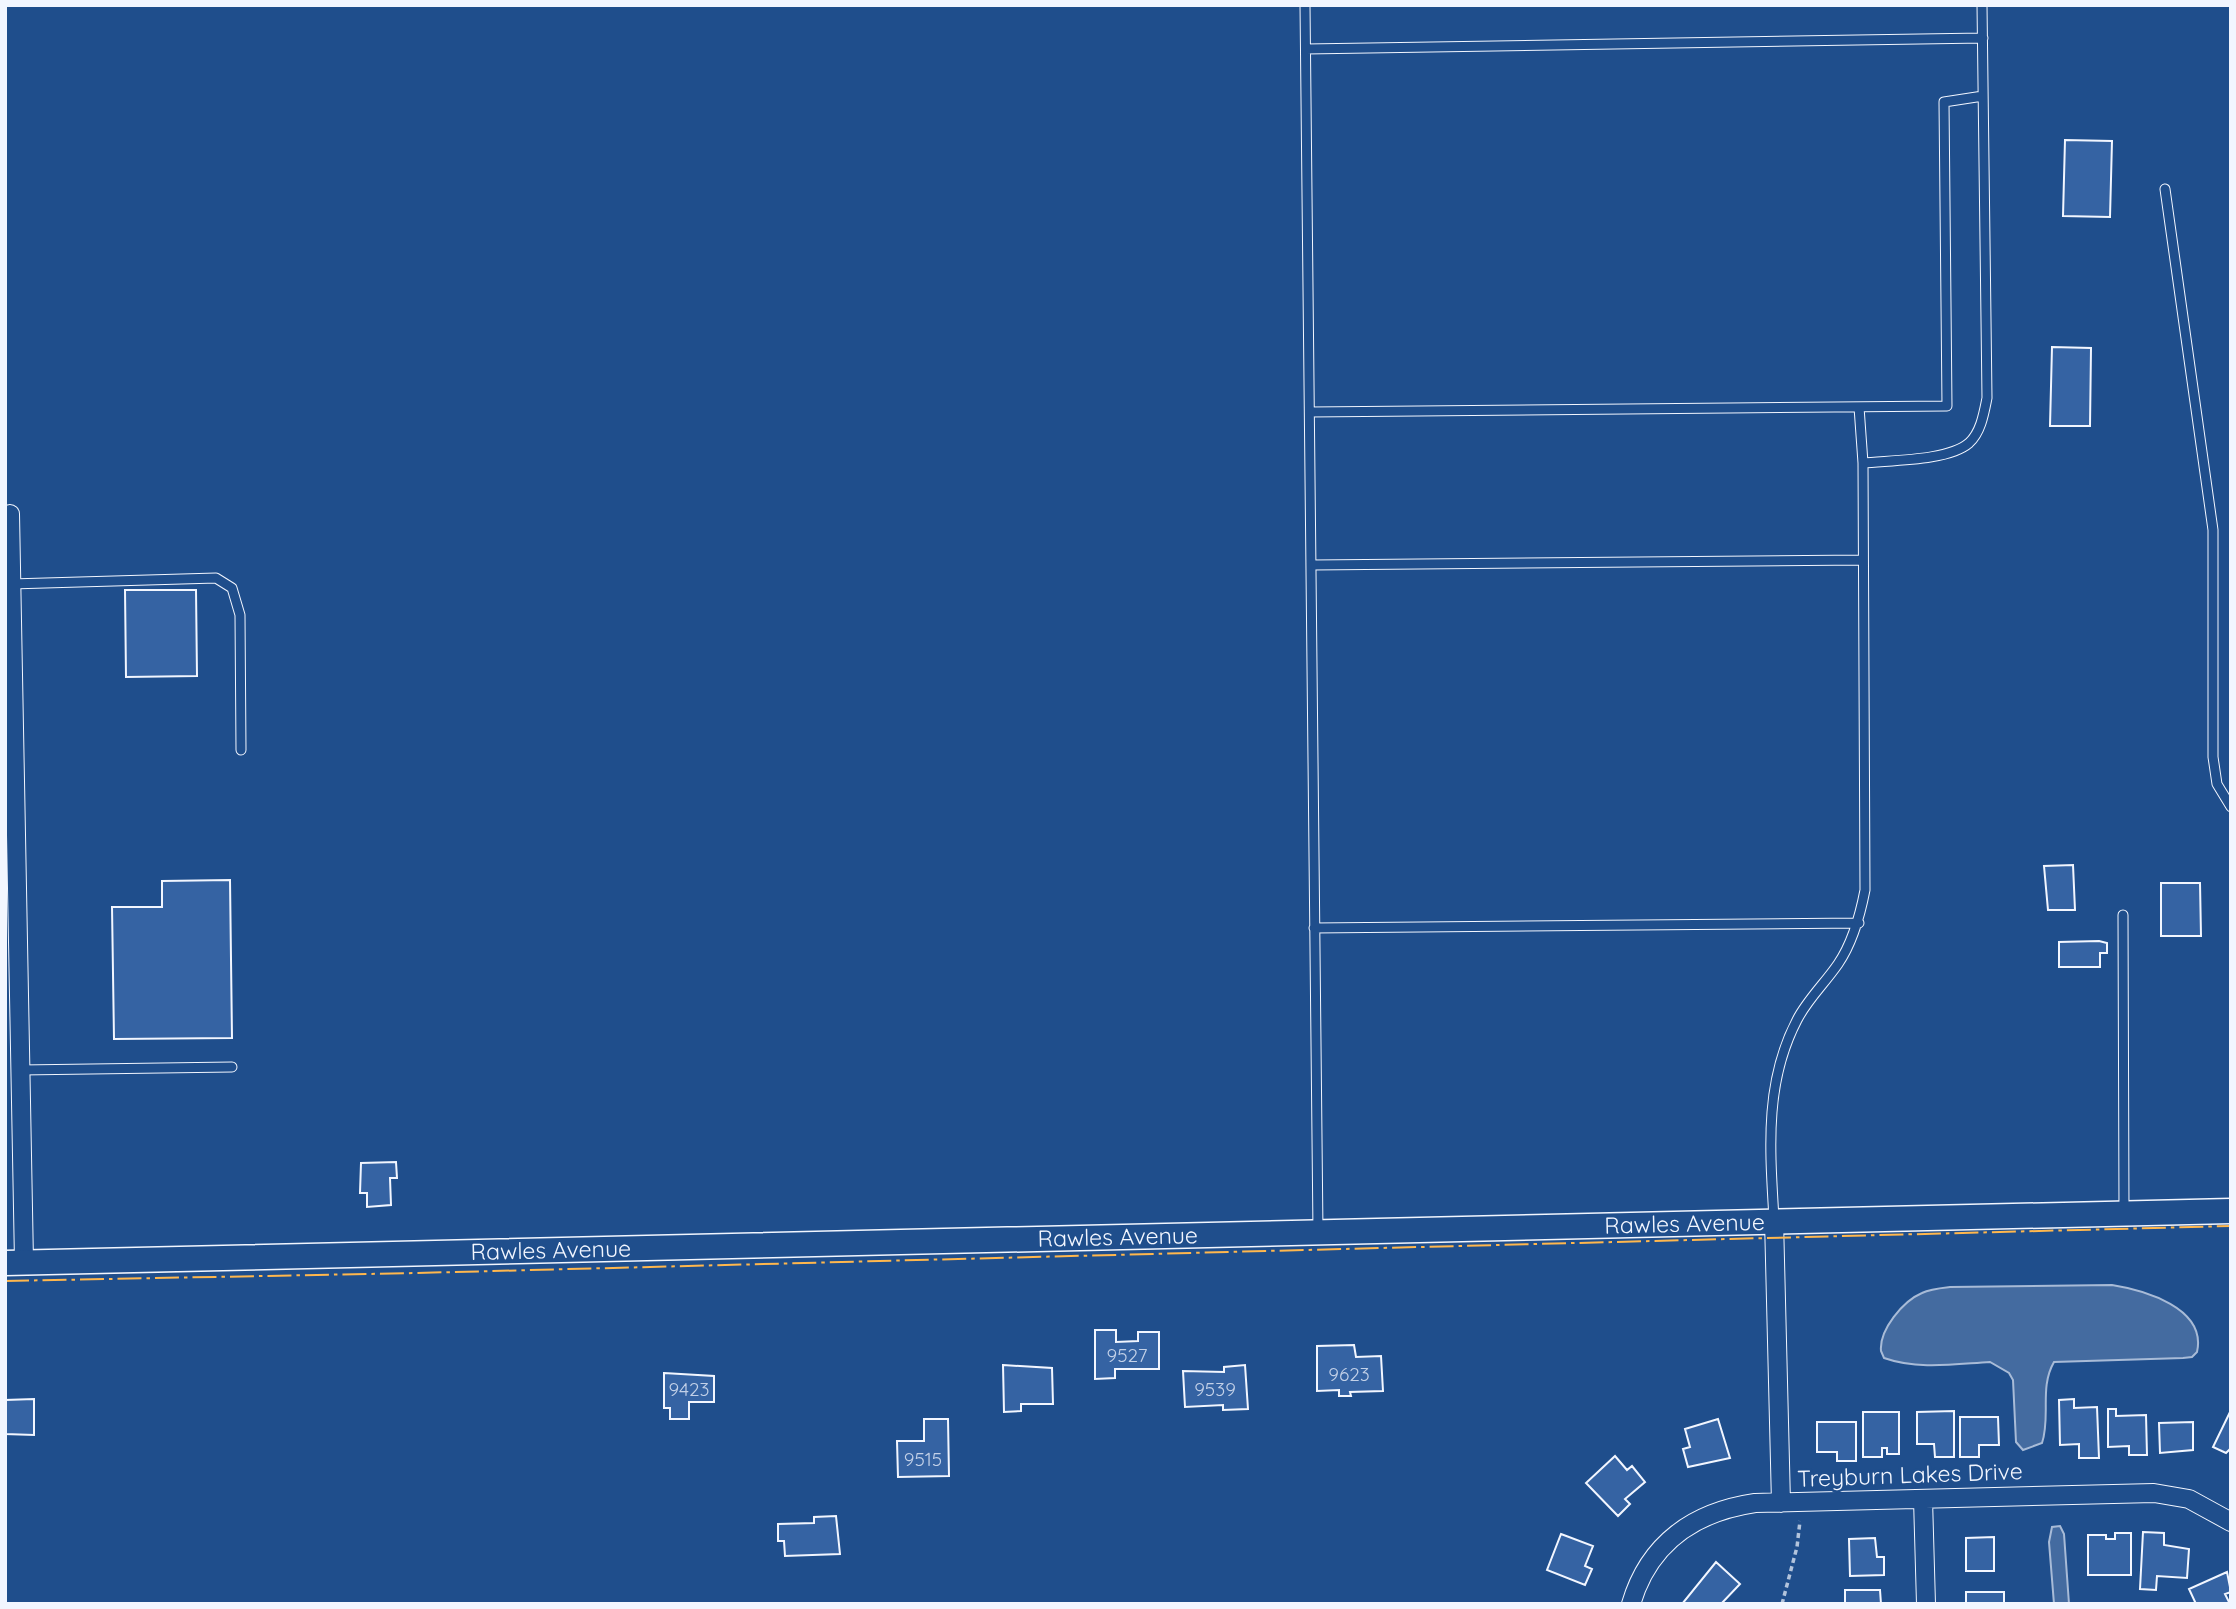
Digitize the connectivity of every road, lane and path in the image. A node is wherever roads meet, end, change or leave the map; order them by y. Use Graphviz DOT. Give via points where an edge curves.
graph roads {
  1 [pos="1305,5"];
  2 [pos="1982,5"];
  3 [pos="1983,38"];
  4 [pos="1306,49"];
  5 [pos="1983,96"];
  6 [pos="2165,189"];
  7 [pos="1859,407"];
  8 [pos="1310,412"];
  9 [pos="1863,463"];
  10 [pos="8,510"];
  11 [pos="1863,560"];
  12 [pos="1312,565"];
  13 [pos="11,584"];
  14 [pos="9,686"];
  15 [pos="241,750"];
  16 [pos="2231,807"];
  17 [pos="10,816"];
  18 [pos="11,896"];
  19 [pos="2123,915"];
  20 [pos="1858,923"];
  21 [pos="1314,928"];
  22 [pos="12,1021"];
  23 [pos="232,1067"];
  24 [pos="20,1070"];
  25 [pos="2231,1211"];
  26 [pos="2124,1213"];
  27 [pos="1774,1220"];
  28 [pos="1318,1233"];
  29 [pos="15,1262"];
  30 [pos="1923,1499"];
  31 [pos="1781,1503"];
  32 [pos="1801,1503"];
  33 [pos="2231,1522"];
  34 [pos="1631,1604"];
  35 [pos="1782,1604"];
  36 [pos="1926,1604"];
  1 -- 4 [label="lane"];
  2 -- 3 [label="lane"];
  3 -- 4 [label="lane"];
  3 -- 5 [label="lane"];
  4 -- 8 [label="lane"];
  5 -- 7 [label="lane" via="1944,102 1947,406"];
  5 -- 9 [label="lane" via="1987,398 1981,425 1970,443 1950,454"];
  6 -- 16 [label="lane" via="2213,530 2213,757 2217,784"];
  7 -- 8 [label="lane"];
  7 -- 9 [label="lane"];
  8 -- 12 [label="lane"];
  9 -- 11 [label="lane"];
  10 -- 13 [label="street"];
  11 -- 12 [label="lane"];
  11 -- 20 [label="lane" via="1865,890"];
  12 -- 21 [label="lane"];
  13 -- 14 [label="street"];
  13 -- 15 [label="lane" via="216,578 232,588 240,615"];
  14 -- 17 [label="street"];
  17 -- 18 [label="street"];
  18 -- 22 [label="street"];
  19 -- 26 [label="lane"];
  20 -- 21 [label="lane"];
  20 -- 27 [label="lane" via="1840,961 1798,1019 1779,1065 1770,1110"];
  21 -- 28 [label="lane"];
  22 -- 24 [label="street"];
  23 -- 24 [label="lane"];
  24 -- 29 [label="street"];
  25 -- 26 [label="street, Rawles Avenue"];
  26 -- 27 [label="street, Rawles Avenue"];
  27 -- 28 [label="street, Rawles Avenue"];
  27 -- 31 [label="street"];
  28 -- 29 [label="street, Rawles Avenue"];
  30 -- 32 [label="street, Treyburn Lakes Drive"];
  30 -- 33 [label="street, Treyburn Lakes Drive" via="2154,1493 2189,1499"];
  30 -- 36 [label="street"];
  31 -- 32 [label="street, Treyburn Lakes Drive"];
  31 -- 34 [label="street, Treyburn Lakes Drive" via="1728,1507 1695,1520 1654,1555"];
  32 -- 35 [label="path" via="1797,1547"];
}
